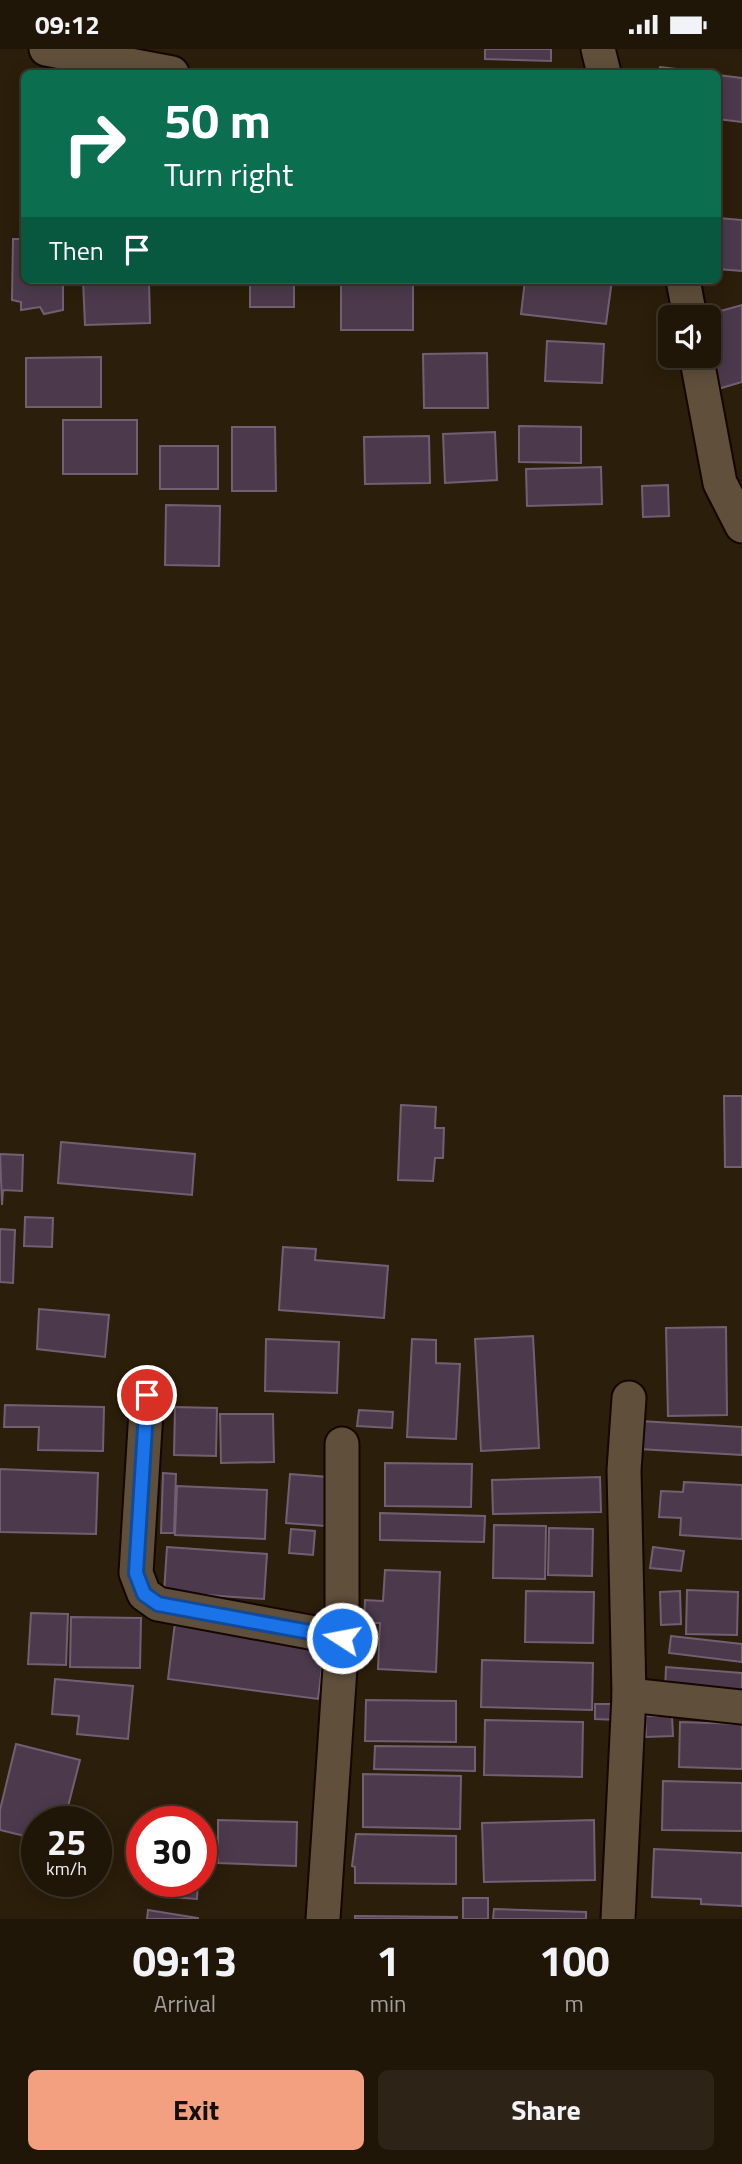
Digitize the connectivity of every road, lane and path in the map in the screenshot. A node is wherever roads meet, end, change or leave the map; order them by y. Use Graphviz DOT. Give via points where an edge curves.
graph roads {
  1 [pos="46,49"];
  2 [pos="598,49"];
  3 [pos="156,70"];
  4 [pos="603,70"];
  5 [pos="684,284"];
  6 [pos="688,305"];
  7 [pos="698,368"];
  8 [pos="742,526"];
  9 [pos="147,1395"];
  10 [pos="629,1398"];
  11 [pos="342,1444"];
  12 [pos="342,1638"];
  13 [pos="629,1695"];
  14 [pos="742,1707"];
  15 [pos="323,1919"];
  16 [pos="618,1919"];
  1 -- 3 [label="street"];
  2 -- 4 [label="street"];
  5 -- 6 [label="street"];
  7 -- 8 [label="street" via="720,484"];
  9 -- 12 [label="street" via="136,1573 144,1594 158,1604"];
  10 -- 13 [label="street" via="624,1470"];
  11 -- 12 [label="street"];
  12 -- 15 [label="street"];
  13 -- 14 [label="street"];
  13 -- 16 [label="street"];
}
